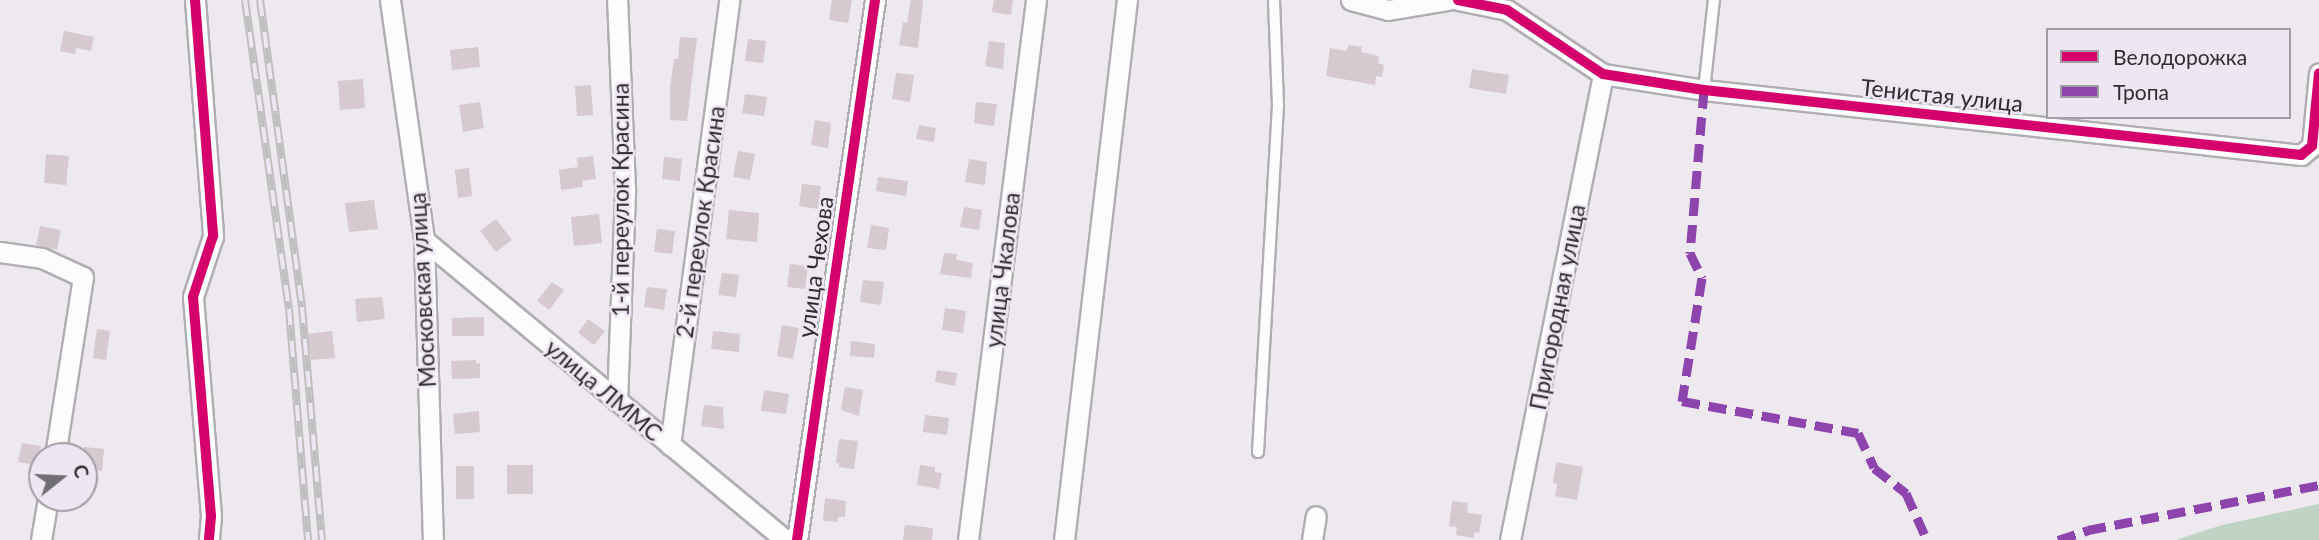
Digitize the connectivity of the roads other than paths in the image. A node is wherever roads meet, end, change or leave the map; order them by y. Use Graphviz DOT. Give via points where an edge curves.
graph roads {
  1 [pos="195,0"];
  2 [pos="390,0"];
  3 [pos="617,0"];
  4 [pos="729,0"];
  5 [pos="875,0"];
  6 [pos="1036,0"];
  7 [pos="1127,0"];
  8 [pos="1274,0"];
  9 [pos="1351,0"];
  10 [pos="1448,0"];
  11 [pos="1458,0"];
  12 [pos="1714,0"];
  13 [pos="2319,73"];
  14 [pos="1603,74"];
  15 [pos="1704,90"];
  16 [pos="424,240"];
  17 [pos="0,252"];
  18 [pos="617,401"];
  19 [pos="57,442"];
  20 [pos="670,445"];
  21 [pos="1258,452"];
  22 [pos="46,512"];
  23 [pos="1316,516"];
  24 [pos="41,540"];
  25 [pos="209,540"];
  26 [pos="433,540"];
  27 [pos="785,540"];
  28 [pos="797,540"];
  29 [pos="968,540"];
  30 [pos="1064,540"];
  31 [pos="1312,540"];
  32 [pos="1510,540"];
  1 -- 25 [label="street" via="213,236 193,297 211,516"];
  2 -- 16 [label="street, Московская улица"];
  3 -- 18 [label="street, 1-й переулок Красина" via="625,188"];
  4 -- 20 [label="street, 2-й переулок Красина"];
  5 -- 28 [label="street, улица Чехова"];
  6 -- 29 [label="street, улица Чкалова"];
  7 -- 30 [label="street"];
  8 -- 21 [label="lane" via="1278,105"];
  9 -- 10 [label="street" via="1388,10"];
  11 -- 14 [label="street" via="1507,10"];
  12 -- 15 [label="lane"];
  13 -- 15 [label="street, Тенистая улица" via="2312,146 2301,155"];
  14 -- 15 [label="street, Тенистая улица"];
  14 -- 32 [label="street, Пригородная улица"];
  16 -- 18 [label="street, улица ЛММС"];
  16 -- 26 [label="street, Московская улица"];
  17 -- 19 [label="street" via="42,258 83,277"];
  18 -- 20 [label="street, улица ЛММС"];
  20 -- 27 [label="street, улица ЛММС"];
  22 -- 24 [label="street"];
  23 -- 31 [label="street"];
}
